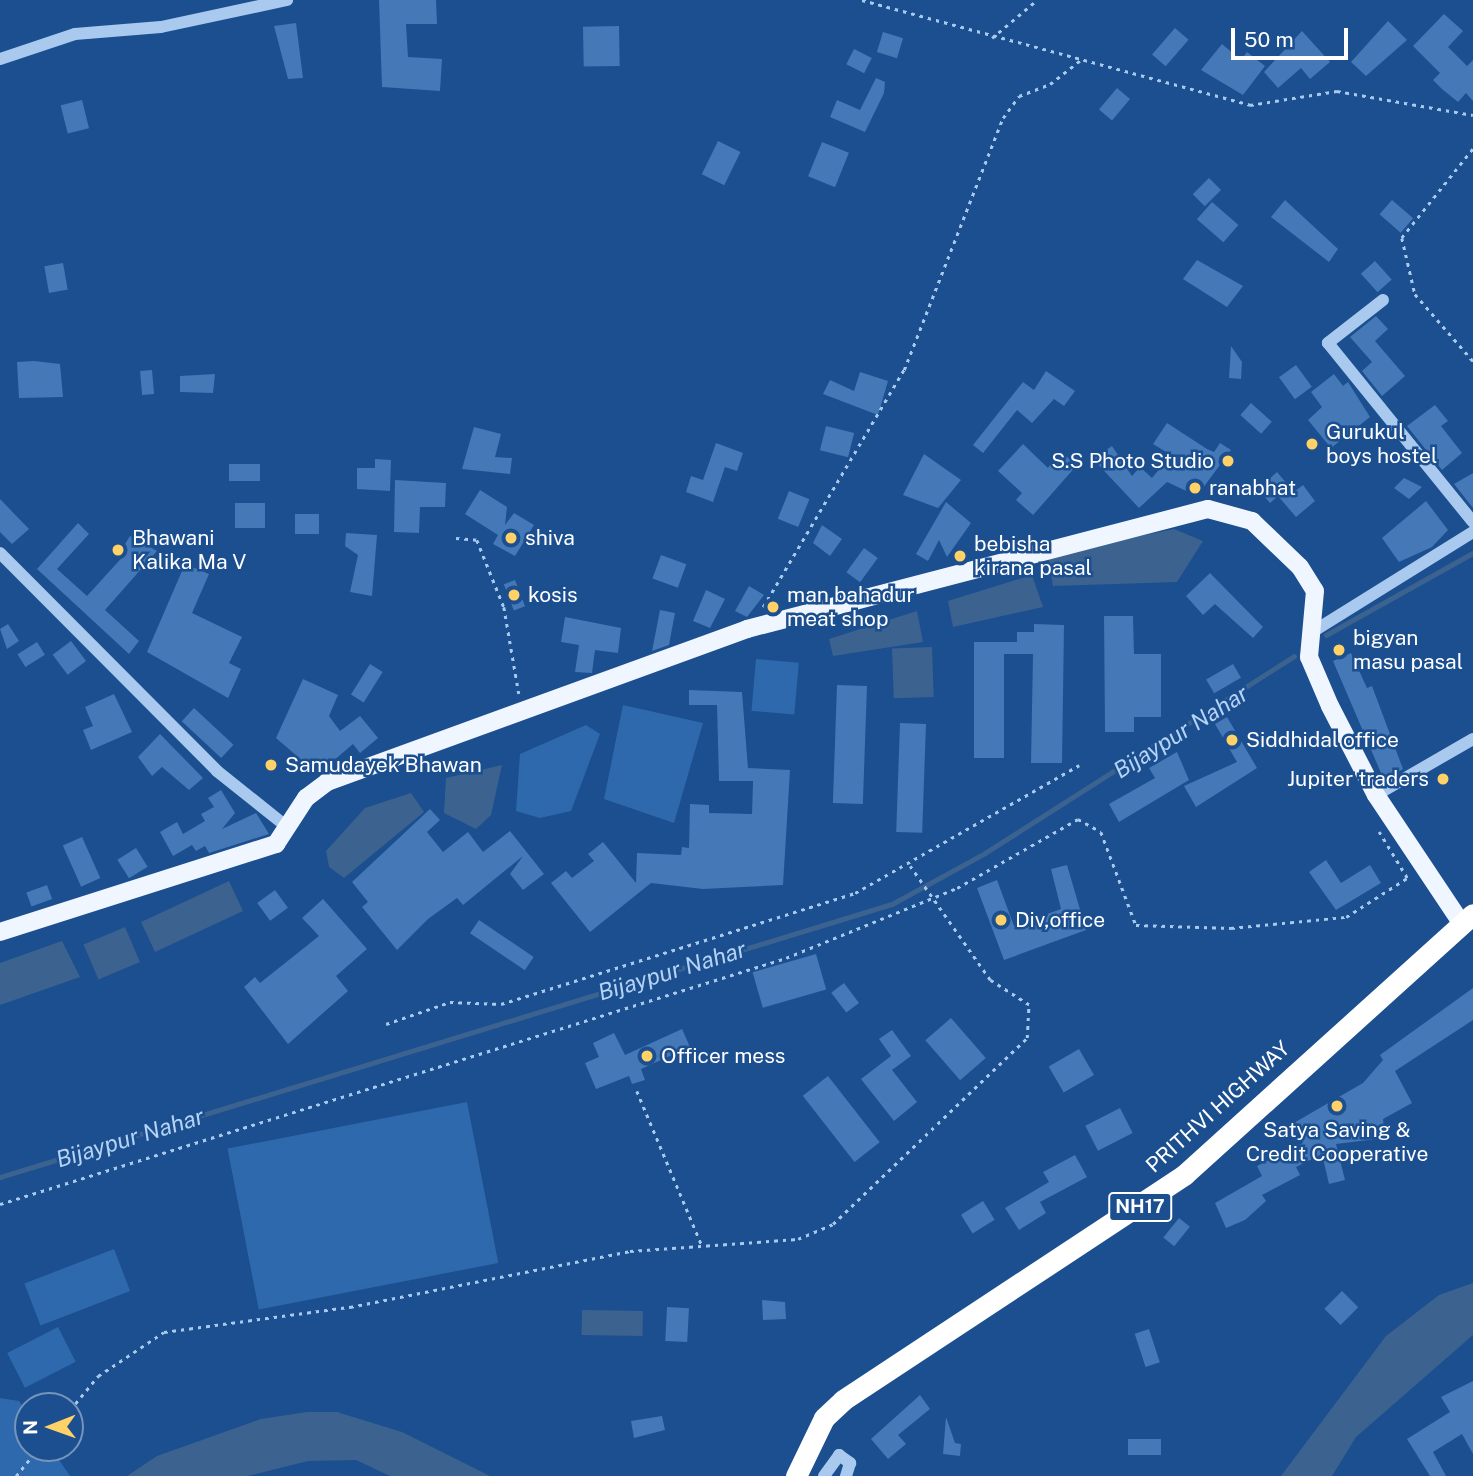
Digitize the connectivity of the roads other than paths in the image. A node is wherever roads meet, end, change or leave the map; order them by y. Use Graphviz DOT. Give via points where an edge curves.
graph roads {
  1 [pos="287,0"];
  2 [pos="0,59"];
  3 [pos="1383,300"];
  4 [pos="1473,522"];
  5 [pos="1473,532"];
  6 [pos="0,553"];
  7 [pos="1308,634"];
  8 [pos="1473,739"];
  9 [pos="1376,795"];
  10 [pos="286,826"];
  11 [pos="1467,919"];
  12 [pos="0,932"];
  13 [pos="796,1476"];
  14 [pos="824,1476"];
  15 [pos="846,1476"];
  1 -- 2 [label="street" via="161,27 75,34"];
  3 -- 4 [label="street" via="1328,343"];
  5 -- 7 [label="street"];
  6 -- 10 [label="street" via="207,762"];
  7 -- 9 [label="main road" via="1309,657"];
  7 -- 10 [label="main road" via="1315,591 1300,566 1252,521 1224,509 1192,512 747,629 327,782"];
  8 -- 9 [label="street"];
  9 -- 11 [label="main road"];
  10 -- 12 [label="main road" via="276,844"];
  11 -- 13 [label="highway, PRITHVI HIGHWAY / NH17" via="1184,1175 843,1400 824,1418"];
  14 -- 15 [label="street" via="839,1455 850,1463"];
}
